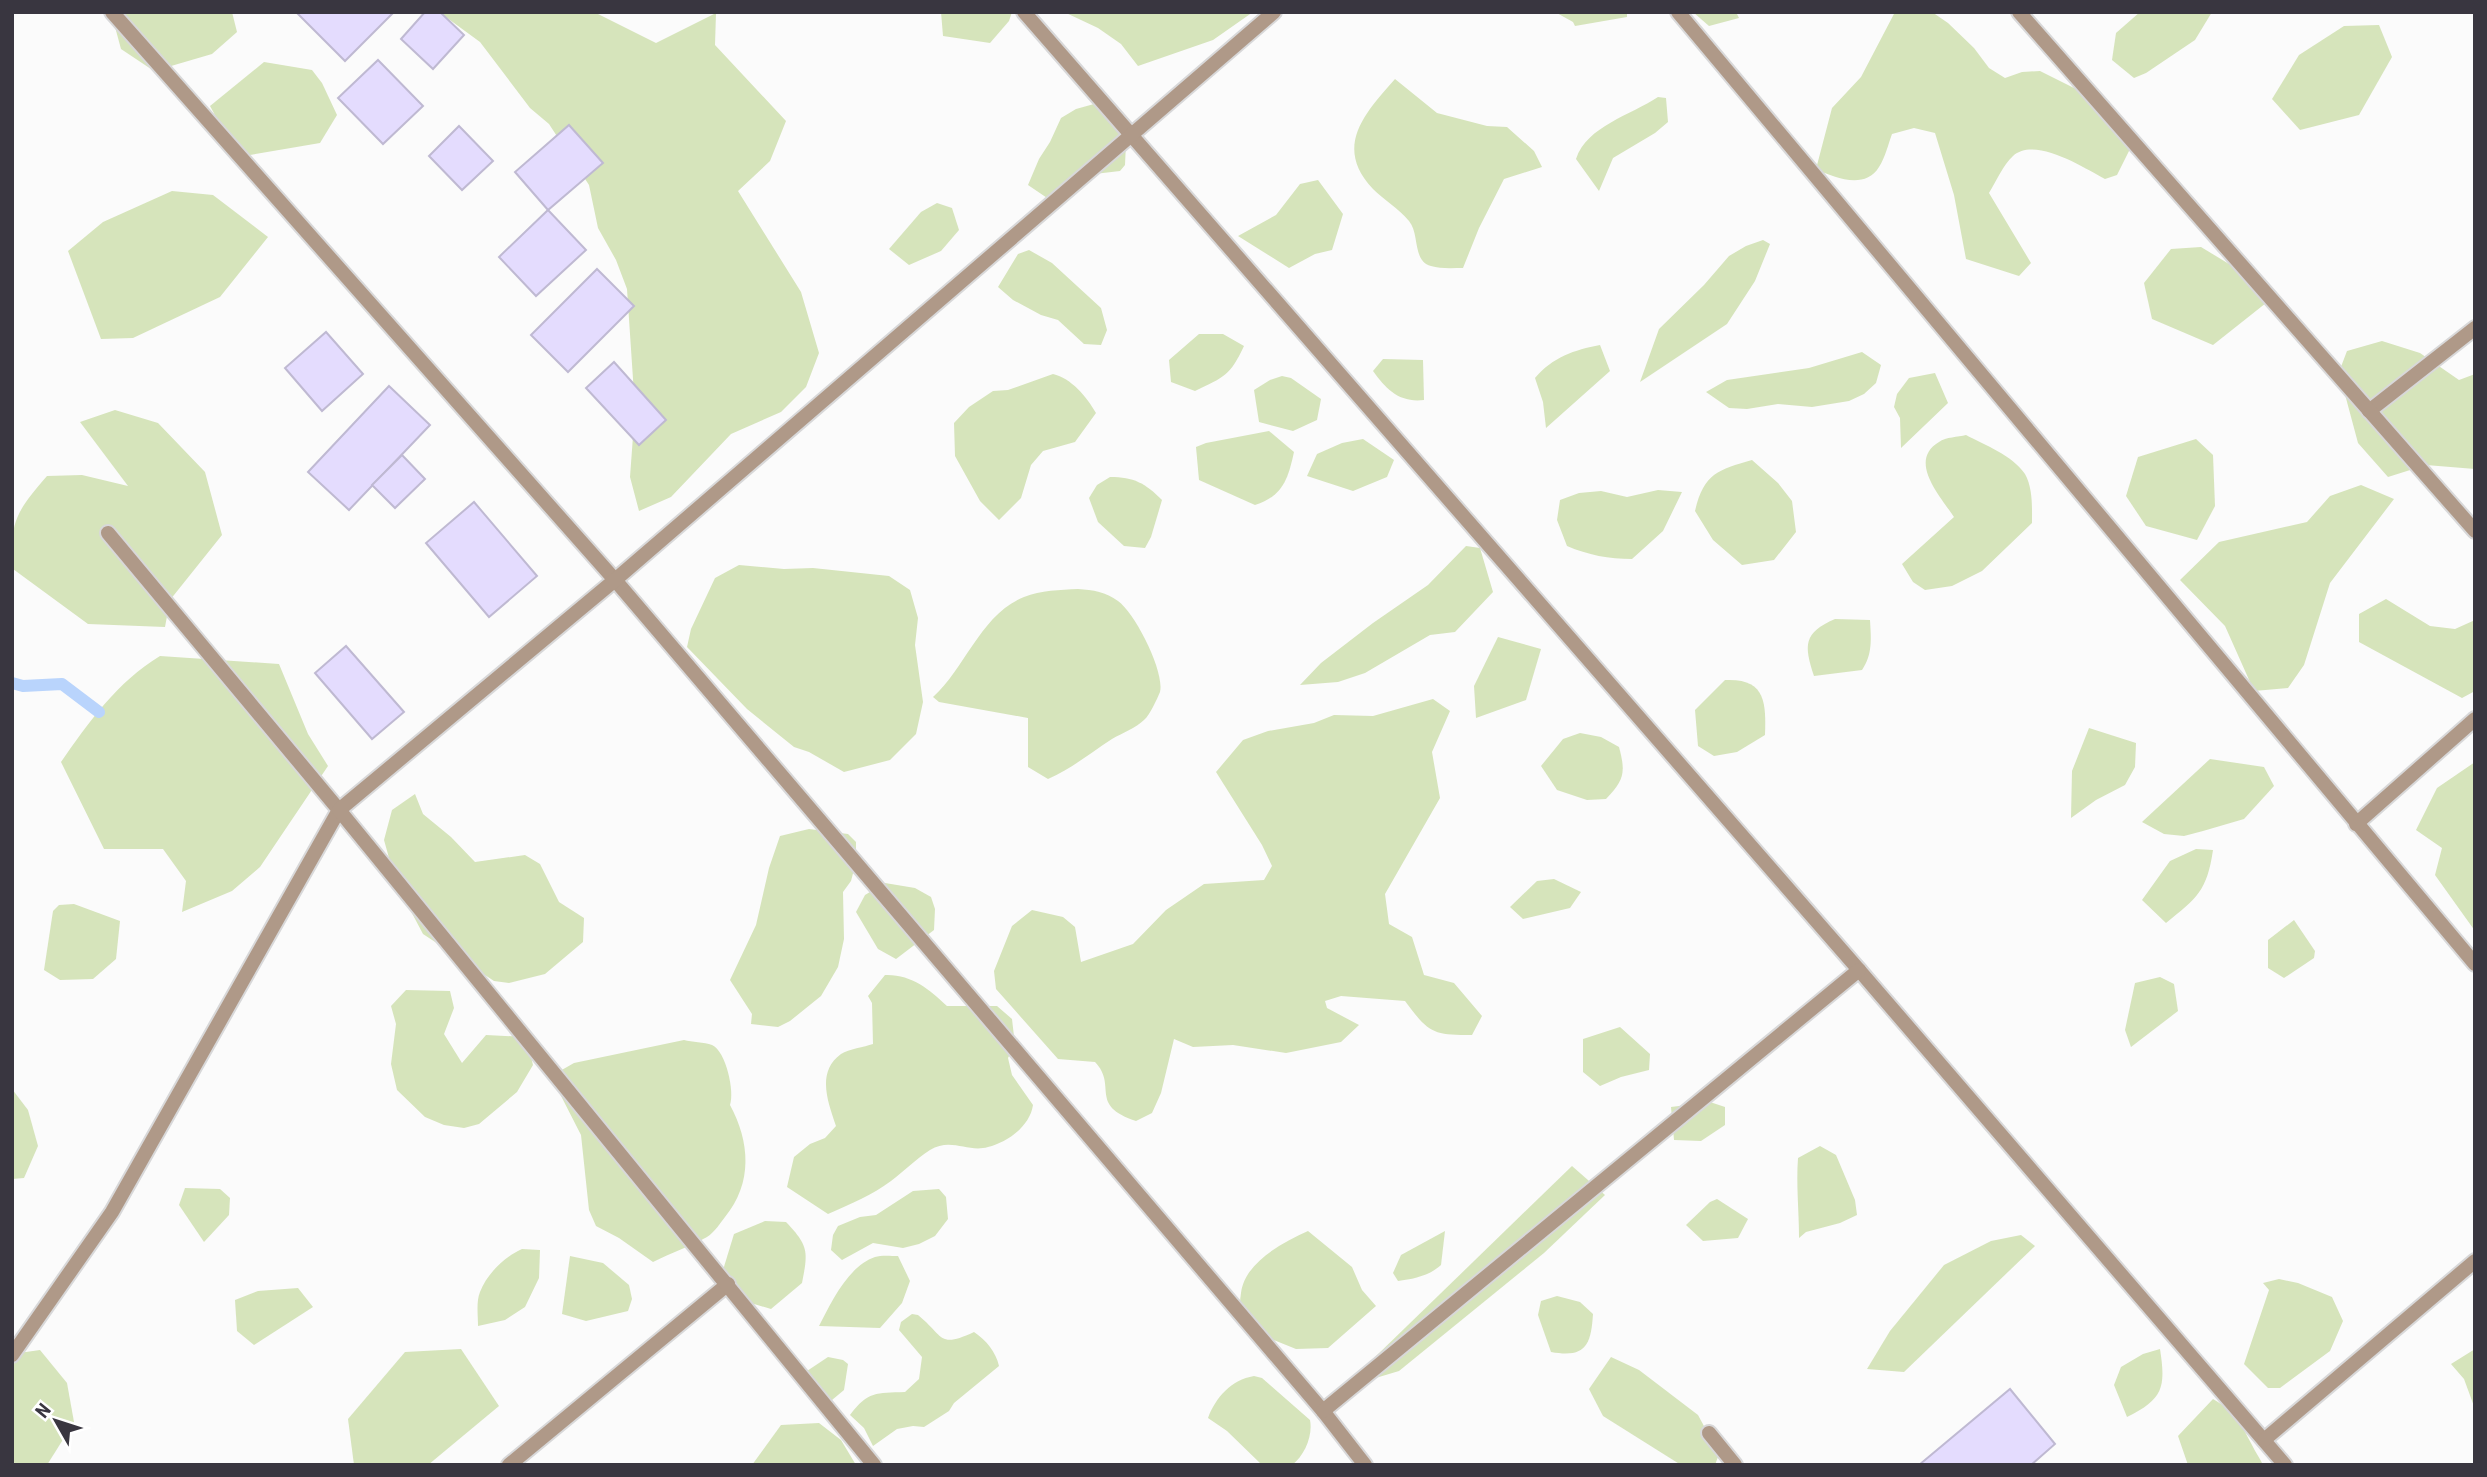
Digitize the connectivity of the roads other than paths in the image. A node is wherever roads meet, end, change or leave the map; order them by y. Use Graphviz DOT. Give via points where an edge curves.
graph roads {
  1 [pos="112,12"];
  2 [pos="1024,12"];
  3 [pos="1275,12"];
  4 [pos="1678,12"];
  5 [pos="2019,12"];
  6 [pos="1131,134"];
  7 [pos="2475,328"];
  8 [pos="2369,411"];
  9 [pos="2475,531"];
  10 [pos="108,533"];
  11 [pos="615,580"];
  12 [pos="2475,719"];
  13 [pos="339,810"];
  14 [pos="2356,824"];
  15 [pos="2475,964"];
  16 [pos="1859,970"];
  17 [pos="2475,1261"];
  18 [pos="728,1284"];
  19 [pos="12,1355"];
  20 [pos="1324,1411"];
  21 [pos="1709,1433"];
  22 [pos="2264,1440"];
  23 [pos="509,1465"];
  24 [pos="874,1465"];
  25 [pos="1365,1465"];
  26 [pos="1735,1465"];
  27 [pos="2285,1465"];
  1 -- 11 [label="street"];
  2 -- 6 [label="street"];
  3 -- 6 [label="street"];
  4 -- 14 [label="street"];
  5 -- 8 [label="street"];
  6 -- 11 [label="street"];
  6 -- 16 [label="street"];
  7 -- 8 [label="street"];
  8 -- 9 [label="street"];
  10 -- 13 [label="street"];
  11 -- 13 [label="street"];
  11 -- 20 [label="street"];
  12 -- 14 [label="street"];
  13 -- 18 [label="street"];
  13 -- 19 [label="street" via="112,1212"];
  14 -- 15 [label="street"];
  16 -- 20 [label="street"];
  16 -- 22 [label="street"];
  17 -- 22 [label="street"];
  18 -- 23 [label="street"];
  18 -- 24 [label="street"];
  20 -- 25 [label="street"];
  21 -- 26 [label="street"];
  22 -- 27 [label="street"];
}
